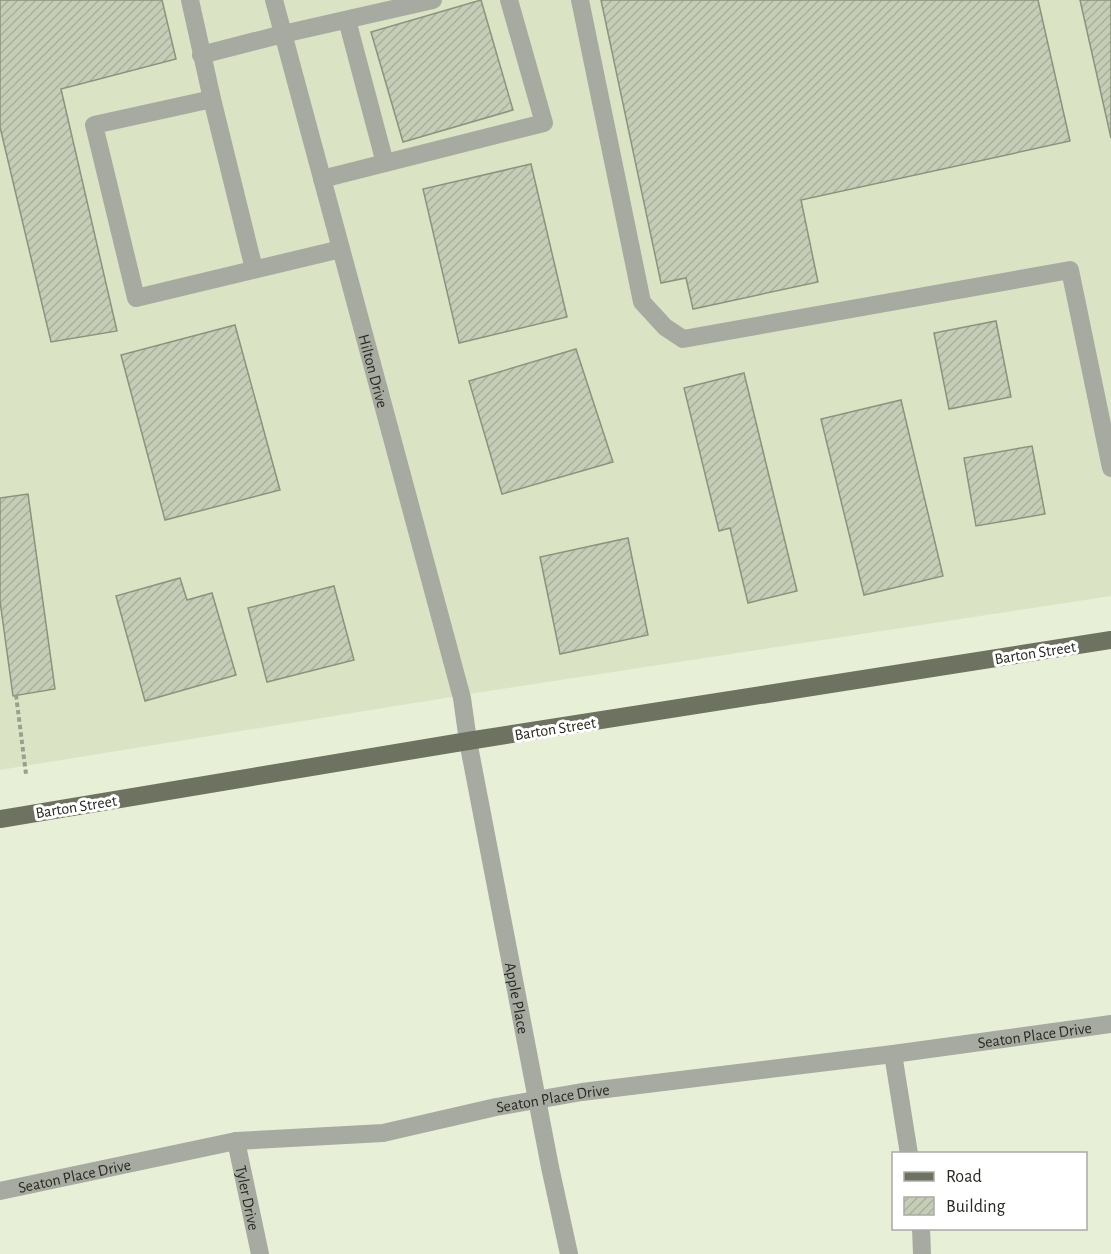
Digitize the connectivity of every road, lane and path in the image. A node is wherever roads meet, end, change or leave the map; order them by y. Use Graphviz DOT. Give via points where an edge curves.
graph roads {
  1 [pos="190,0"];
  2 [pos="274,0"];
  3 [pos="433,0"];
  4 [pos="509,0"];
  5 [pos="580,0"];
  6 [pos="347,20"];
  7 [pos="283,34"];
  8 [pos="201,55"];
  9 [pos="212,99"];
  10 [pos="385,163"];
  11 [pos="322,179"];
  12 [pos="341,249"];
  13 [pos="254,269"];
  14 [pos="1111,468"];
  15 [pos="1111,640"];
  16 [pos="16,695"];
  17 [pos="468,741"];
  18 [pos="26,774"];
  19 [pos="0,819"];
  20 [pos="1111,1024"];
  21 [pos="893,1054"];
  22 [pos="537,1101"];
  23 [pos="236,1141"];
  24 [pos="909,1152"];
  25 [pos="0,1191"];
  26 [pos="921,1230"];
  27 [pos="260,1254"];
  28 [pos="568,1254"];
  29 [pos="922,1254"];
  1 -- 8 [label="street"];
  2 -- 7 [label="street, Hilton Drive"];
  3 -- 6 [label="street"];
  4 -- 10 [label="street" via="544,123"];
  5 -- 14 [label="street" via="642,302 665,327 683,339 1070,270"];
  6 -- 7 [label="street"];
  6 -- 10 [label="street"];
  7 -- 8 [label="street"];
  7 -- 11 [label="street, Hilton Drive"];
  8 -- 9 [label="street"];
  9 -- 13 [label="street"];
  9 -- 13 [label="street" via="94,126 136,298"];
  10 -- 11 [label="street"];
  11 -- 12 [label="street, Hilton Drive"];
  12 -- 13 [label="street"];
  12 -- 17 [label="street, Hilton Drive" via="462,698"];
  15 -- 17 [label="main road, Barton Street"];
  16 -- 18 [label="path"];
  17 -- 19 [label="main road, Barton Street"];
  17 -- 22 [label="street, Apple Place"];
  20 -- 21 [label="street, Seaton Place Drive"];
  21 -- 22 [label="street, Seaton Place Drive"];
  21 -- 24 [label="street"];
  22 -- 23 [label="street, Seaton Place Drive" via="383,1133"];
  22 -- 28 [label="street, Apple Place"];
  23 -- 25 [label="street, Seaton Place Drive"];
  23 -- 27 [label="street, Tyler Drive"];
  26 -- 29 [label="street"];
}
